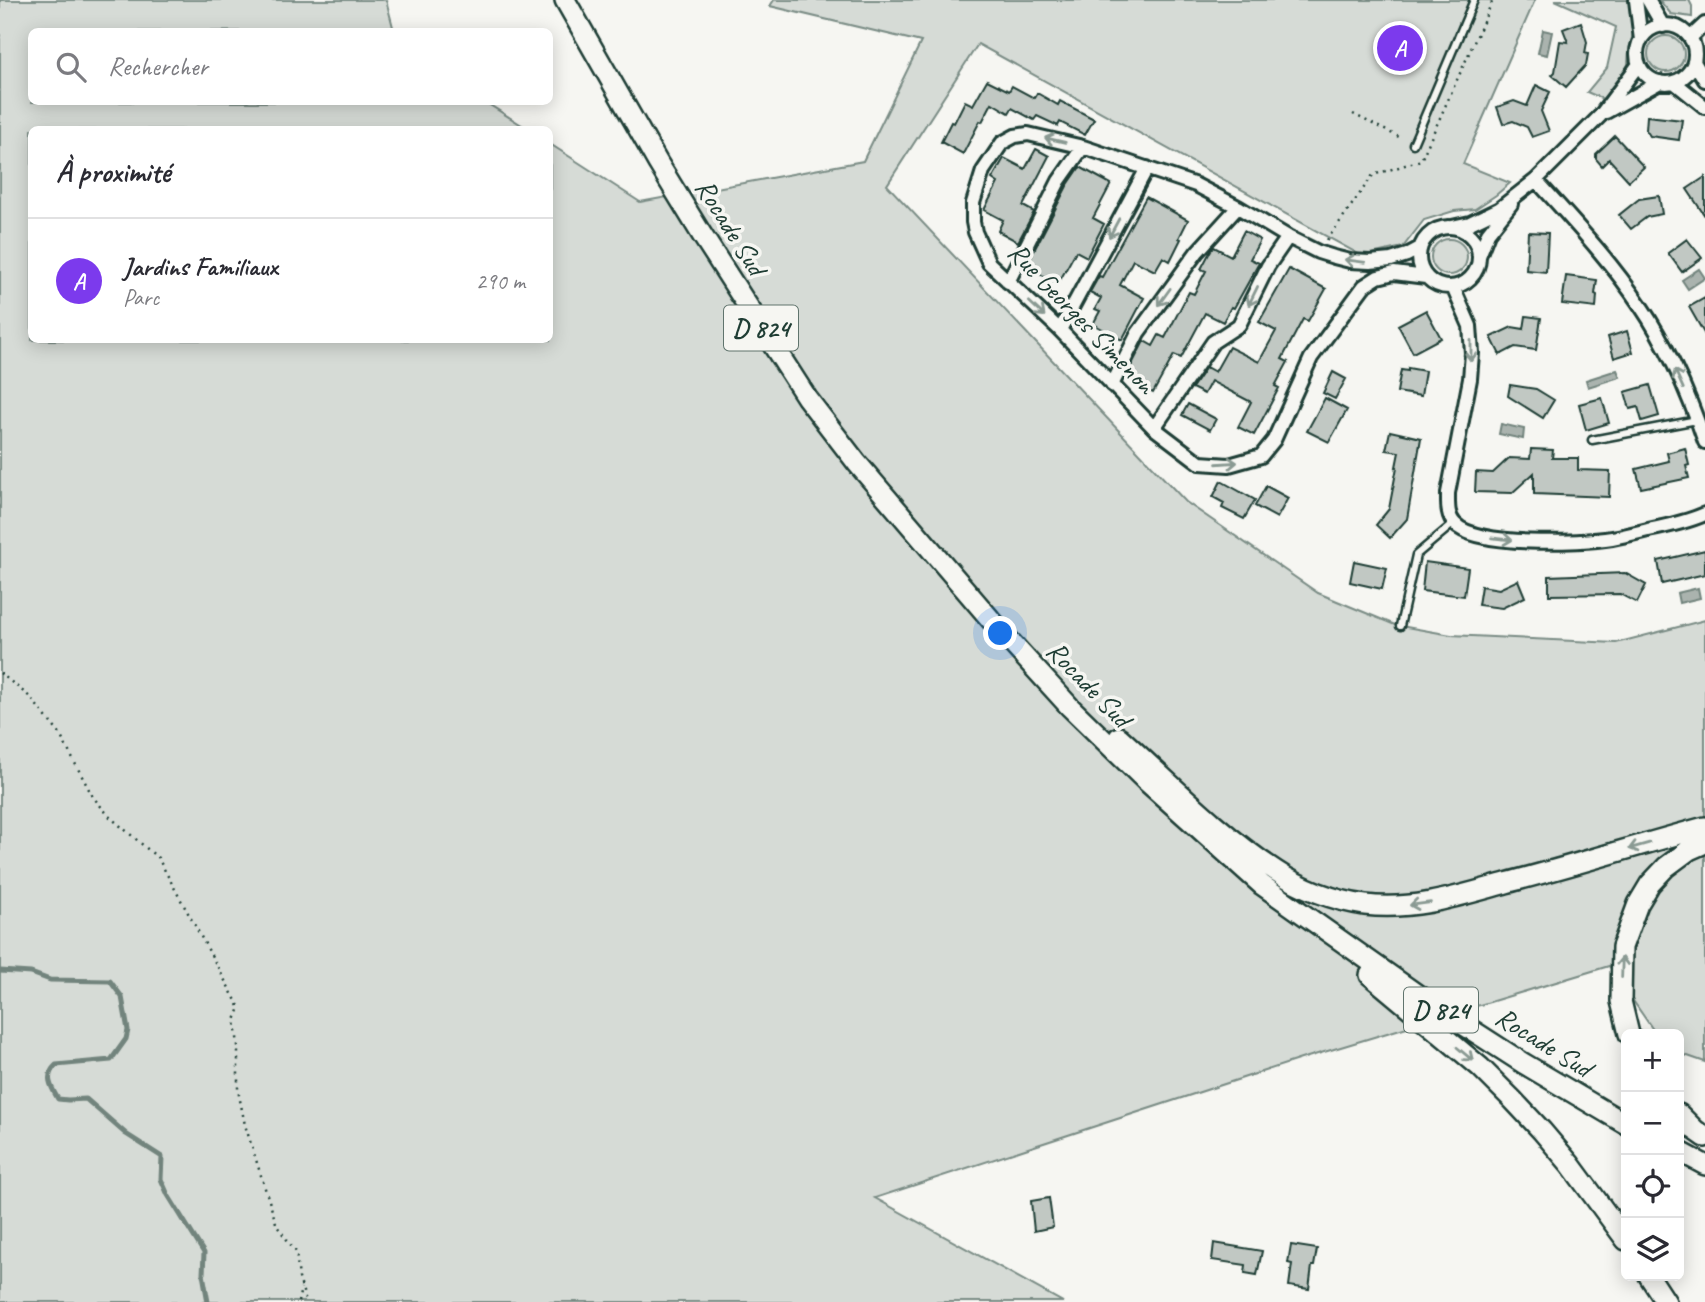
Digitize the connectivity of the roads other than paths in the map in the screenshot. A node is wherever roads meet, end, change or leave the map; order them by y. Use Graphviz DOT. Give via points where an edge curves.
graph roads {
  1 [pos="565,0"];
  2 [pos="1474,0"];
  3 [pos="1636,0"];
  4 [pos="1648,0"];
  5 [pos="1705,24"];
  6 [pos="1663,26"];
  7 [pos="1690,38"];
  8 [pos="1642,40"];
  9 [pos="1694,62"];
  10 [pos="1639,64"];
  11 [pos="1705,80"];
  12 [pos="1660,82"];
  13 [pos="1674,82"];
  14 [pos="1705,107"];
  15 [pos="1600,116"];
  16 [pos="1413,144"];
  17 [pos="1083,147"];
  18 [pos="1147,168"];
  19 [pos="1536,180"];
  20 [pos="1520,193"];
  21 [pos="1238,207"];
  22 [pos="1452,227"];
  23 [pos="1288,237"];
  24 [pos="1420,248"];
  25 [pos="1479,256"];
  26 [pos="1426,277"];
  27 [pos="1008,282"];
  28 [pos="1453,287"];
  29 [pos="1060,330"];
  30 [pos="1112,385"];
  31 [pos="1697,420"];
  32 [pos="1154,428"];
  33 [pos="1592,440"];
  34 [pos="1705,442"];
  35 [pos="1705,514"];
  36 [pos="1454,523"];
  37 [pos="1400,626"];
  38 [pos="998,628"];
  39 [pos="1705,827"];
  40 [pos="1705,843"];
  41 [pos="1262,885"];
  42 [pos="1628,1029"];
  43 [pos="1684,1119"];
  44 [pos="1621,1121"];
  45 [pos="1705,1137"];
  46 [pos="1684,1154"];
  47 [pos="1705,1165"];
  48 [pos="1621,1233"];
  49 [pos="1652,1281"];
  50 [pos="1666,1302"];
  1 -- 38 [label="main road, Rocade Sud / D 824" via="658,163 807,398"];
  2 -- 16 [label="lane"];
  3 -- 8 [label="street"];
  4 -- 6 [label="street"];
  5 -- 7 [label="street"];
  6 -- 7 [label="street" via="1678,28"];
  6 -- 8 [label="street"];
  7 -- 9 [label="street"];
  8 -- 10 [label="street"];
  9 -- 11 [label="street"];
  9 -- 13 [label="street" via="1687,75"];
  10 -- 12 [label="street" via="1647,76"];
  10 -- 15 [label="street"];
  12 -- 13 [label="street"];
  12 -- 15 [label="street"];
  13 -- 14 [label="street"];
  15 -- 19 [label="street"];
  17 -- 18 [label="street, Rue Georges Simenon"];
  17 -- 27 [label="street" via="1059,180"];
  17 -- 27 [label="street, Rue Georges Simenon, one-way" via="1015,136 1002,143 983,171 975,195 975,232 989,263"];
  18 -- 21 [label="street, Rue Georges Simenon" via="1196,184"];
  18 -- 29 [label="street, one-way"];
  19 -- 20 [label="street"];
  31 -- 19 [label="street, one-way" via="1673,364 1639,304"];
  20 -- 22 [label="street" via="1487,215"];
  20 -- 25 [label="street" via="1488,233"];
  21 -- 23 [label="street, Rue Georges Simenon"];
  21 -- 30 [label="street, one-way" via="1197,252 1138,333"];
  22 -- 24 [label="street" via="1435,230"];
  22 -- 25 [label="street" via="1474,239"];
  24 -- 23 [label="street, Rue Georges Simenon, one-way" via="1391,260 1360,262 1318,252"];
  23 -- 32 [label="street, one-way" via="1239,325 1213,342"];
  24 -- 26 [label="street" via="1420,266"];
  25 -- 28 [label="street" via="1475,273"];
  26 -- 28 [label="street"];
  32 -- 26 [label="street, Rue Georges Simenon, one-way" via="1200,463 1229,465 1261,456 1274,440 1311,358 1364,286 1394,273"];
  27 -- 29 [label="street, Rue Georges Simenon, one-way"];
  28 -- 36 [label="street, one-way" via="1470,326 1472,353 1448,493"];
  29 -- 30 [label="street, Rue Georges Simenon"];
  30 -- 32 [label="street, Rue Georges Simenon"];
  31 -- 33 [label="lane"];
  31 -- 34 [label="street"];
  36 -- 35 [label="street, one-way" via="1482,537 1550,542 1611,538"];
  36 -- 37 [label="lane" via="1416,555"];
  39 -- 38 [label="main road, one-way" via="1420,905 1365,905 1338,899 1277,872 1225,833"];
  38 -- 41 [label="main road, Rocade Sud / D 824" via="1070,707"];
  42 -- 40 [label="main road, one-way" via="1621,1001 1622,947 1637,904 1666,867"];
  41 -- 44 [label="main road, Rocade Sud / D 824" via="1422,998"];
  41 -- 48 [label="main road, one-way" via="1480,1067 1542,1130"];
  43 -- 45 [label="main road"];
  46 -- 47 [label="main road"];
  49 -- 50 [label="main road"];
}
